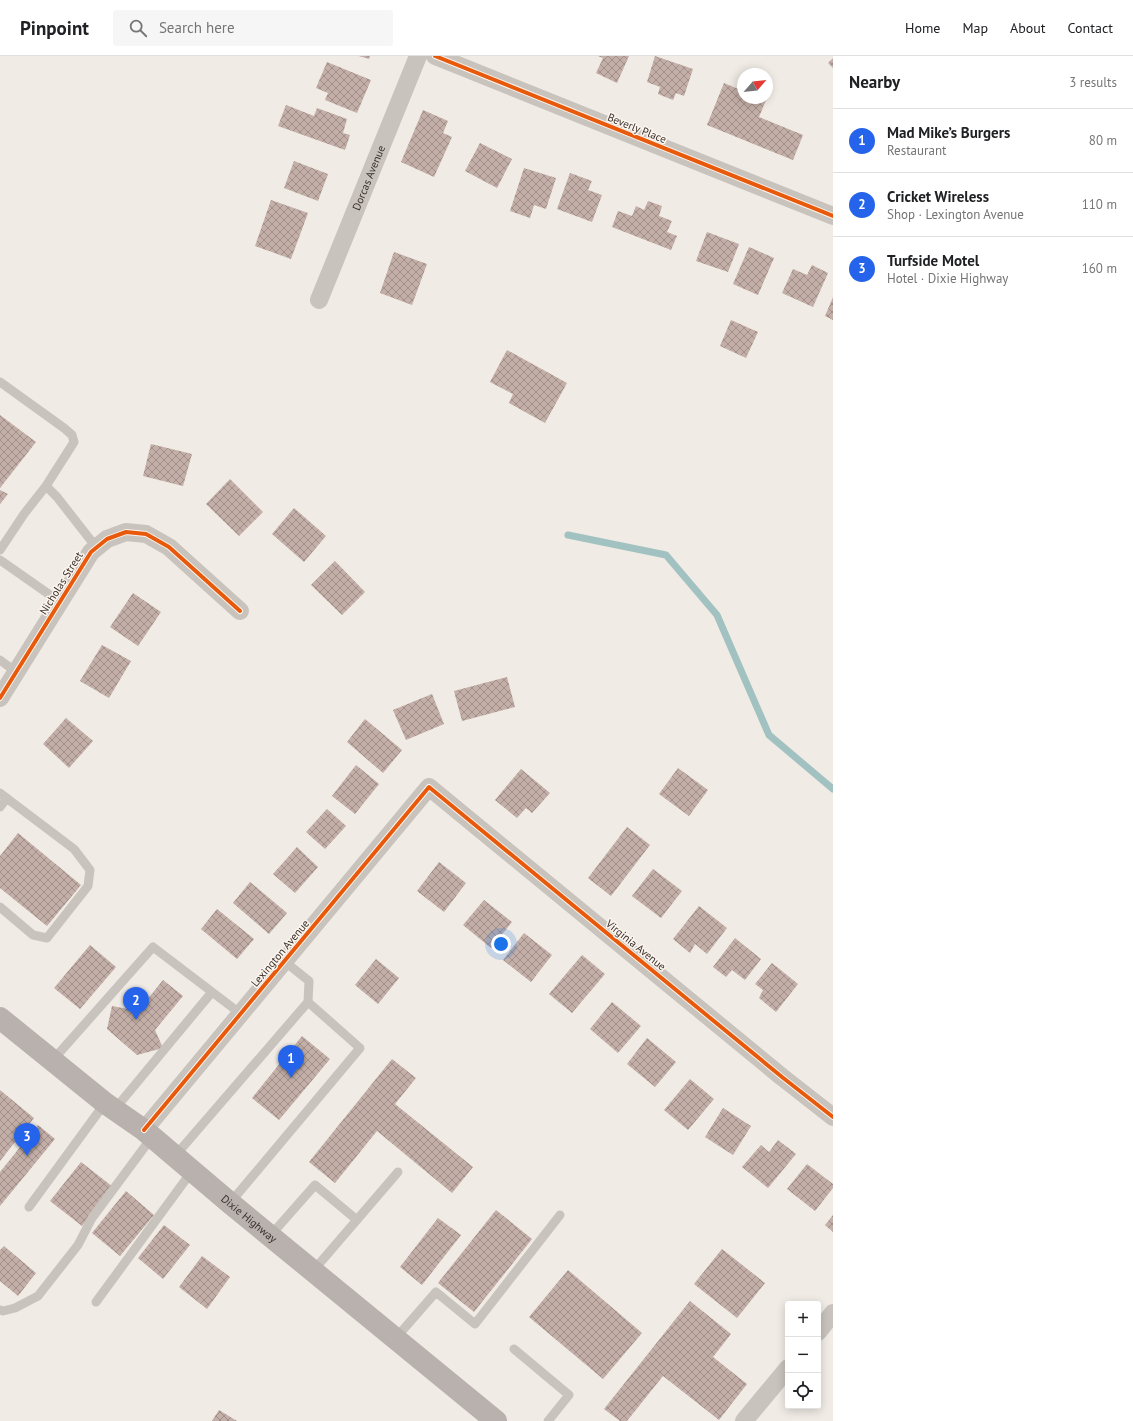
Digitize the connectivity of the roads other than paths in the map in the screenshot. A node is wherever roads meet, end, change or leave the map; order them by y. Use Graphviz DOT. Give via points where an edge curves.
graph roads {
  1 [pos="418,56"];
  2 [pos="435,56"];
  3 [pos="833,216"];
  4 [pos="319,300"];
  5 [pos="0,382"];
  6 [pos="46,486"];
  7 [pos="96,547"];
  8 [pos="0,550"];
  9 [pos="0,560"];
  10 [pos="60,602"];
  11 [pos="240,611"];
  12 [pos="0,660"];
  13 [pos="16,672"];
  14 [pos="0,698"];
  15 [pos="429,787"];
  16 [pos="3,796"];
  17 [pos="0,807"];
  18 [pos="0,907"];
  19 [pos="284,961"];
  20 [pos="212,992"];
  21 [pos="308,1002"];
  22 [pos="241,1014"];
  23 [pos="0,1018"];
  24 [pos="52,1061"];
  25 [pos="110,1106"];
  26 [pos="833,1117"];
  27 [pos="148,1134"];
  28 [pos="175,1156"];
  29 [pos="192,1171"];
  30 [pos="398,1172"];
  31 [pos="230,1203"];
  32 [pos="29,1207"];
  33 [pos="560,1214"];
  34 [pos="357,1220"];
  35 [pos="270,1236"];
  36 [pos="313,1271"];
  37 [pos="96,1302"];
  38 [pos="0,1310"];
  39 [pos="833,1313"];
  40 [pos="821,1328"];
  41 [pos="395,1339"];
  42 [pos="514,1349"];
  43 [pos="785,1372"];
  44 [pos="496,1421"];
  45 [pos="548,1421"];
  46 [pos="744,1421"];
  1 -- 4 [label="street, Dorcas Avenue"];
  2 -- 3 [label="street, Beverly Place"];
  5 -- 6 [label="lane" via="72,436 74,442"];
  6 -- 7 [label="lane"];
  6 -- 8 [label="lane"];
  7 -- 10 [label="street, Nicholas Street"];
  7 -- 11 [label="street, Nicholas Street" via="107,539 126,532 146,534 169,547"];
  9 -- 10 [label="lane"];
  10 -- 13 [label="street, Nicholas Street"];
  12 -- 13 [label="lane"];
  13 -- 14 [label="street, Nicholas Street"];
  15 -- 19 [label="street, Lexington Avenue"];
  15 -- 26 [label="street, Virginia Avenue"];
  16 -- 17 [label="lane"];
  16 -- 18 [label="lane" via="74,849 90,870 88,886 47,938 33,935"];
  19 -- 21 [label="lane" via="309,982"];
  19 -- 22 [label="street, Lexington Avenue"];
  20 -- 22 [label="lane"];
  20 -- 24 [label="lane" via="153,947"];
  20 -- 25 [label="lane"];
  21 -- 28 [label="lane"];
  21 -- 31 [label="lane" via="360,1048"];
  22 -- 27 [label="street, Lexington Avenue"];
  23 -- 24 [label="main road, Dixie Highway"];
  24 -- 25 [label="main road, Dixie Highway"];
  25 -- 27 [label="main road, Dixie Highway"];
  25 -- 32 [label="lane"];
  27 -- 28 [label="main road, Dixie Highway"];
  27 -- 38 [label="lane" via="92,1218 78,1245 38,1296 15,1308"];
  28 -- 29 [label="main road, Dixie Highway"];
  29 -- 31 [label="main road, Dixie Highway"];
  29 -- 37 [label="lane"];
  30 -- 34 [label="lane"];
  31 -- 35 [label="main road, Dixie Highway"];
  33 -- 41 [label="lane" via="475,1324 436,1292"];
  34 -- 35 [label="lane" via="315,1185"];
  34 -- 36 [label="lane"];
  35 -- 36 [label="main road, Dixie Highway"];
  36 -- 41 [label="main road, Dixie Highway"];
  39 -- 40 [label="street"];
  41 -- 44 [label="main road, Dixie Highway"];
  42 -- 45 [label="lane" via="569,1395"];
  43 -- 46 [label="street"];
}
